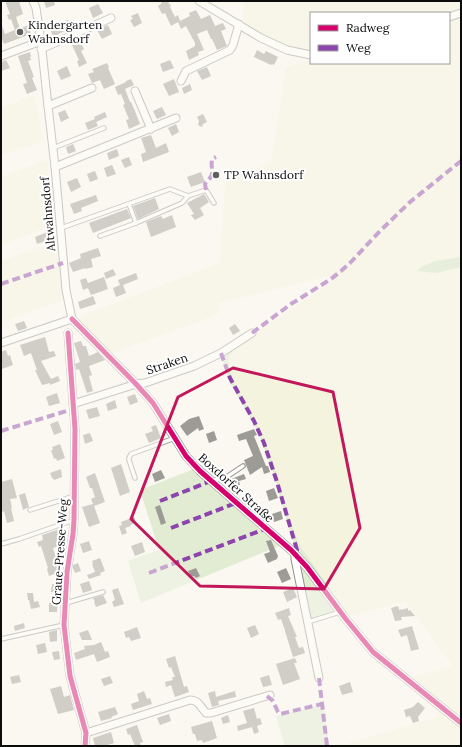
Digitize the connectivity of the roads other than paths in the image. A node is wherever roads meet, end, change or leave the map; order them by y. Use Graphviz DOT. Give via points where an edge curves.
graph roads {
  1 [pos="34,1"];
  2 [pos="199,1"];
  3 [pos="461,13"];
  4 [pos="450,17"];
  5 [pos="111,18"];
  6 [pos="238,24"];
  7 [pos="41,41"];
  8 [pos="41,49"];
  9 [pos="310,55"];
  10 [pos="1,56"];
  11 [pos="181,81"];
  12 [pos="92,88"];
  13 [pos="135,91"];
  14 [pos="48,106"];
  15 [pos="176,118"];
  16 [pos="104,128"];
  17 [pos="151,129"];
  18 [pos="53,148"];
  19 [pos="55,167"];
  20 [pos="188,196"];
  21 [pos="214,203"];
  22 [pos="129,204"];
  23 [pos="136,223"];
  24 [pos="60,228"];
  25 [pos="100,236"];
  26 [pos="72,319"];
  27 [pos="252,332"];
  28 [pos="68,333"];
  29 [pos="1,343"];
  30 [pos="136,384"];
  31 [pos="73,404"];
  32 [pos="175,438"];
  33 [pos="243,466"];
  34 [pos="135,478"];
  35 [pos="211,481"];
  36 [pos="74,496"];
  37 [pos="30,510"];
  38 [pos="74,520"];
  39 [pos="1,544"];
  40 [pos="295,554"];
  41 [pos="103,592"];
  42 [pos="66,603"];
  43 [pos="341,612"];
  44 [pos="308,622"];
  45 [pos="64,625"];
  46 [pos="1,639"];
  47 [pos="319,678"];
  48 [pos="270,695"];
  49 [pos="461,723"];
  50 [pos="86,733"];
  51 [pos="85,746"];
  1 -- 7 [label="street, Altwahnsdorf"];
  2 -- 6 [label="street"];
  3 -- 4 [label="street"];
  5 -- 8 [label="street"];
  6 -- 9 [label="street" via="287,50"];
  6 -- 11 [label="street" via="230,50 183,70"];
  7 -- 8 [label="street, Altwahnsdorf"];
  7 -- 10 [label="street"];
  8 -- 14 [label="street, Altwahnsdorf"];
  12 -- 14 [label="street"];
  13 -- 17 [label="street"];
  14 -- 18 [label="street, Altwahnsdorf"];
  15 -- 17 [label="street"];
  16 -- 18 [label="lane"];
  17 -- 19 [label="street"];
  18 -- 19 [label="street, Altwahnsdorf"];
  19 -- 24 [label="street, Altwahnsdorf"];
  20 -- 21 [label="lane" via="206,190"];
  20 -- 22 [label="lane" via="170,189"];
  20 -- 23 [label="lane" via="182,203"];
  22 -- 23 [label="lane"];
  22 -- 24 [label="lane"];
  23 -- 25 [label="lane"];
  24 -- 26 [label="street, Altwahnsdorf" via="66,290"];
  26 -- 29 [label="street"];
  26 -- 30 [label="street, Boxdorfer Straße"];
  27 -- 30 [label="street, Straken" via="221,353 194,366"];
  28 -- 31 [label="street, Graue-Presse-Weg"];
  30 -- 31 [label="street, Straken"];
  30 -- 32 [label="street, Boxdorfer Straße" via="153,403"];
  31 -- 36 [label="street, Graue-Presse-Weg"];
  32 -- 34 [label="lane" via="131,454 129,460"];
  32 -- 35 [label="street, Boxdorfer Straße" via="186,456"];
  33 -- 35 [label="lane" via="228,476"];
  35 -- 40 [label="street, Boxdorfer Straße"];
  36 -- 37 [label="lane"];
  36 -- 38 [label="street, Graue-Presse-Weg"];
  38 -- 39 [label="lane"];
  38 -- 42 [label="street, Graue-Presse-Weg"];
  40 -- 43 [label="street, Boxdorfer Straße"];
  40 -- 44 [label="street"];
  41 -- 42 [label="lane"];
  42 -- 45 [label="street, Graue-Presse-Weg"];
  43 -- 44 [label="lane"];
  43 -- 49 [label="street, Boxdorfer Straße" via="373,652"];
  44 -- 47 [label="street"];
  45 -- 46 [label="lane"];
  45 -- 50 [label="street, Graue-Presse-Weg" via="70,676"];
  48 -- 50 [label="street" via="210,713 206,713 194,700 190,700"];
  50 -- 51 [label="street, Graue-Presse-Weg"];
}
